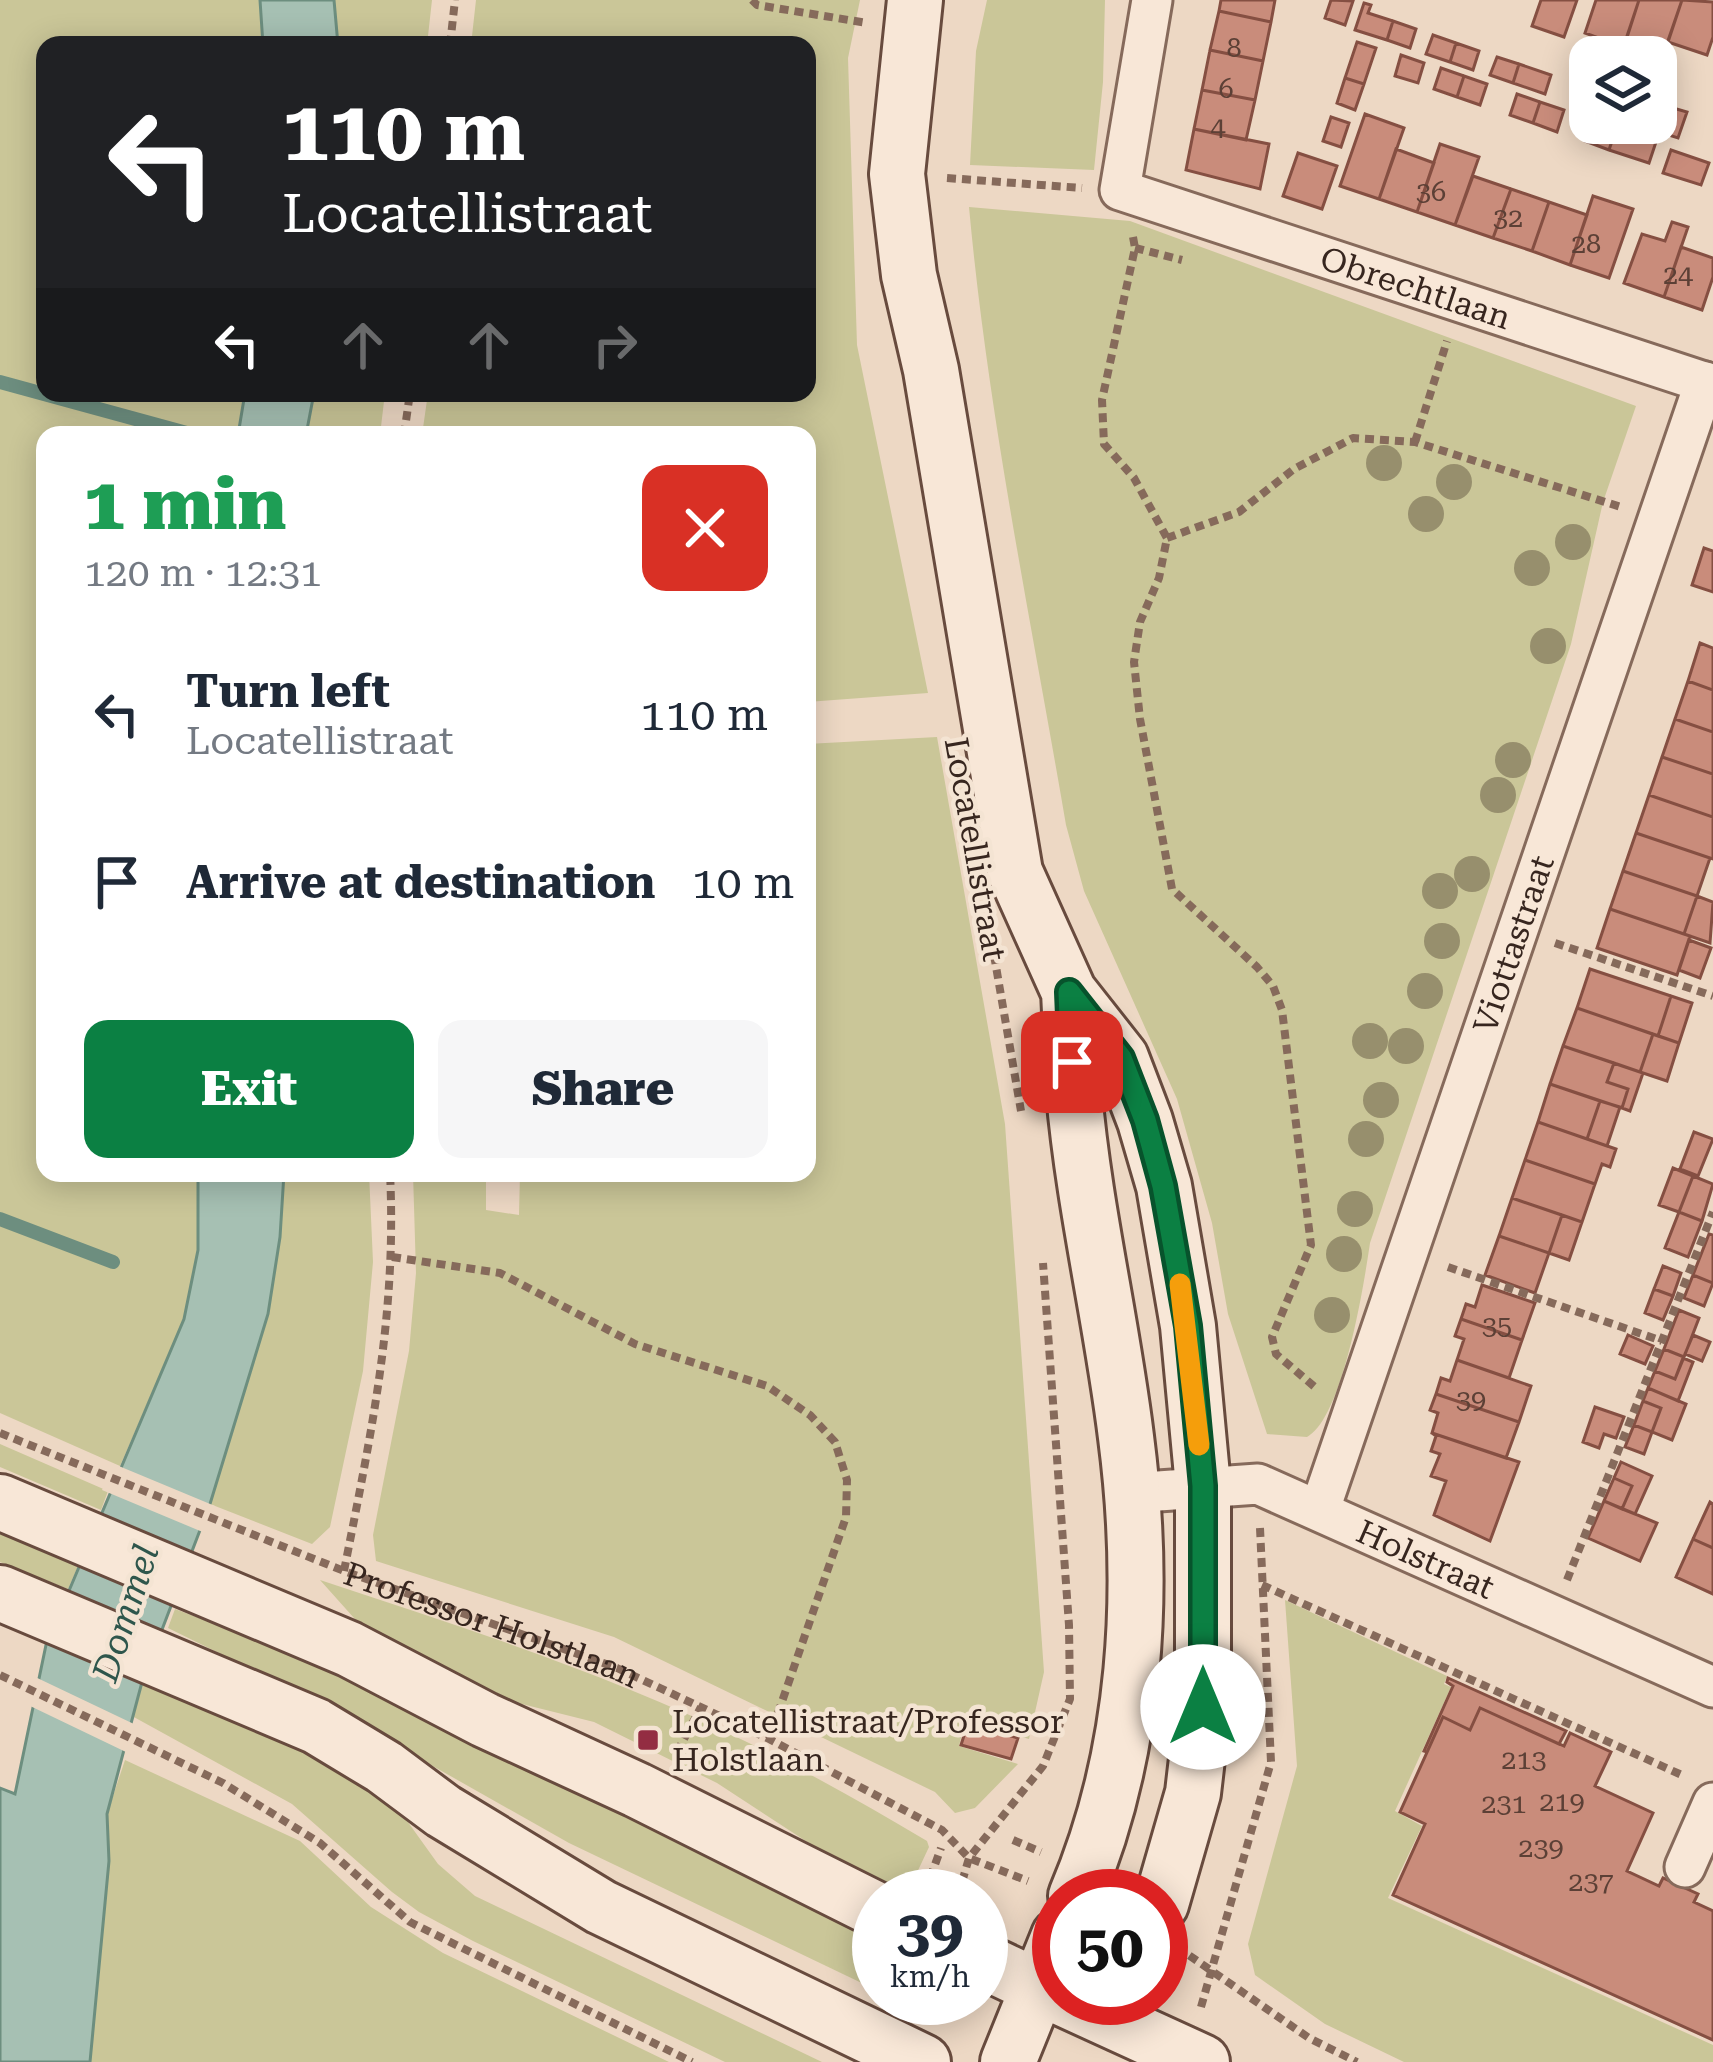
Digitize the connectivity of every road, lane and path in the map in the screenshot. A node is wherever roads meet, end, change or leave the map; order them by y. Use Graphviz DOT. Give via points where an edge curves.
graph roads {
  1 [pos="455,0"];
  2 [pos="752,0"];
  3 [pos="940,0"];
  4 [pos="1152,0"];
  5 [pos="898,12"];
  6 [pos="451,36"];
  7 [pos="950,157"];
  8 [pos="1120,190"];
  9 [pos="1458,301"];
  10 [pos="931,370"];
  11 [pos="1709,383"];
  12 [pos="1415,442"];
  13 [pos="1658,518"];
  14 [pos="1167,538"];
  15 [pos="1516,931"];
  16 [pos="993,948"];
  17 [pos="1069,992"];
  18 [pos="1713,995"];
  19 [pos="1025,1132"];
  20 [pos="390,1182"];
  21 [pos="1713,1212"];
  22 [pos="1711,1224"];
  23 [pos="1042,1248"];
  24 [pos="1407,1253"];
  25 [pos="392,1257"];
  26 [pos="1662,1341"];
  27 [pos="1330,1401"];
  28 [pos="0,1432"];
  29 [pos="1203,1486"];
  30 [pos="1130,1493"];
  31 [pos="0,1502"];
  32 [pos="1321,1509"];
  33 [pos="344,1571"];
  34 [pos="1262,1585"];
  35 [pos="0,1593"];
  36 [pos="1553,1615"];
  37 [pos="0,1675"];
  38 [pos="1713,1687"];
  39 [pos="701,1707"];
  40 [pos="769,1739"];
  41 [pos="664,1747"];
  42 [pos="1702,1791"];
  43 [pos="1013,1840"];
  44 [pos="941,1848"];
  45 [pos="1042,1852"];
  46 [pos="969,1858"];
  47 [pos="1685,1867"];
  48 [pos="933,1869"];
  49 [pos="966,1869"];
  50 [pos="1064,1869"];
  51 [pos="1177,1869"];
  52 [pos="1032,1881"];
  53 [pos="852,1898"];
  54 [pos="1188,1946"];
  55 [pos="1210,1968"];
  56 [pos="1057,2025"];
  57 [pos="1143,2025"];
  58 [pos="1201,2038"];
  59 [pos="692,2062"];
  60 [pos="923,2062"];
  61 [pos="1008,2062"];
  62 [pos="1358,2062"];
  1 -- 6 [label="path"];
  2 -- 5 [label="path" via="810,15"];
  3 -- 10 [label="main road, Locatellistraat"];
  4 -- 8 [label="street"];
  5 -- 10 [label="main road, Locatellistraat" via="897,175"];
  7 -- 8 [label="path" via="948,178"];
  8 -- 9 [label="street, Obrechtlaan"];
  8 -- 14 [label="path" via="1135,248 1102,400 1104,444"];
  9 -- 11 [label="street, Obrechtlaan"];
  9 -- 12 [label="path"];
  10 -- 17 [label="main road, Locatellistraat" via="1015,872"];
  11 -- 13 [label="street, Viottastraat"];
  12 -- 13 [label="path"];
  12 -- 14 [label="path" via="1353,438 1239,512"];
  13 -- 15 [label="street, Viottastraat"];
  14 -- 27 [label="path" via="1134,662 1165,856 1172,889 1257,967 1282,1010 1311,1245 1272,1337 1276,1354"];
  15 -- 18 [label="path"];
  15 -- 24 [label="street, Viottastraat"];
  16 -- 19 [label="path, Locatellistraat"];
  17 -- 29 [label="main road, Locatellistraat" via="1121,1058 1163,1186 1188,1326"];
  17 -- 30 [label="main road, Locatellistraat" via="1074,1096"];
  20 -- 25 [label="path"];
  21 -- 22 [label="path"];
  22 -- 26 [label="path"];
  23 -- 46 [label="path" via="1070,1699 1043,1766"];
  24 -- 26 [label="path"];
  24 -- 32 [label="street, Viottastraat"];
  25 -- 33 [label="path" via="383,1375"];
  25 -- 40 [label="path" via="500,1273 635,1344 767,1386 835,1442 847,1480 846,1517"];
  26 -- 36 [label="path"];
  28 -- 33 [label="path, Professor Holstlaan"];
  29 -- 30 [label="street, Holstraat"];
  29 -- 32 [label="street, Holstraat" via="1258,1484"];
  29 -- 51 [label="main road, Locatellistraat" via="1203,1707"];
  30 -- 50 [label="main road, Locatellistraat" via="1130,1696 1113,1791"];
  31 -- 53 [label="main road" via="349,1649"];
  32 -- 36 [label="street, Holstraat"];
  33 -- 39 [label="path, Professor Holstlaan" via="617,1668"];
  34 -- 42 [label="path"];
  35 -- 60 [label="main road" via="316,1726 601,1907"];
  36 -- 38 [label="street, Holstraat"];
  37 -- 59 [label="path" via="223,1783 320,1843 410,1922"];
  39 -- 40 [label="path, Professor Holstlaan"];
  39 -- 41 [label="path" via="679,1753"];
  40 -- 46 [label="path, Professor Holstlaan" via="942,1830"];
  42 -- 47 [label="street"];
  43 -- 45 [label="path"];
  44 -- 48 [label="path"];
  46 -- 49 [label="path"];
  46 -- 52 [label="path, Professor Holstlaan"];
  54 -- 55 [label="path"];
  55 -- 58 [label="path"];
  55 -- 62 [label="path" via="1309,2038"];
  56 -- 61 [label="main road"];
  57 -- 58 [label="main road"];
}
